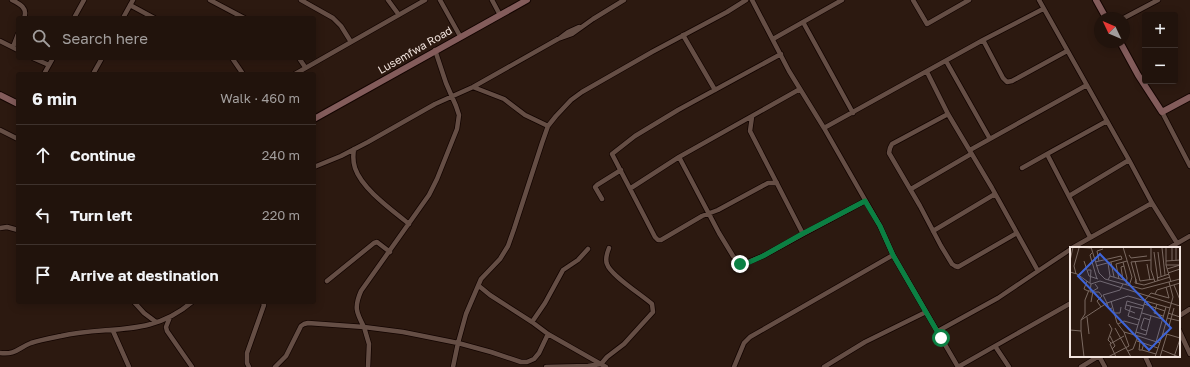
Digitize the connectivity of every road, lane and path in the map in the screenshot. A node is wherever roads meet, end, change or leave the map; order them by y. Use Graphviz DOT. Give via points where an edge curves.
graph roads {
  1 [pos="12,0"];
  2 [pos="84,0"];
  3 [pos="210,0"];
  4 [pos="301,0"];
  5 [pos="388,0"];
  6 [pos="425,0"];
  7 [pos="440,0"];
  8 [pos="492,0"];
  9 [pos="527,0"];
  10 [pos="624,0"];
  11 [pos="746,0"];
  12 [pos="752,0"];
  13 [pos="842,0"];
  14 [pos="913,0"];
  15 [pos="969,0"];
  16 [pos="1038,0"];
  17 [pos="1096,0"];
  18 [pos="1155,1"];
  19 [pos="132,2"];
  20 [pos="1043,9"];
  21 [pos="1103,12"];
  22 [pos="399,15"];
  23 [pos="500,15"];
  24 [pos="1130,15"];
  25 [pos="25,16"];
  26 [pos="75,16"];
  27 [pos="124,16"];
  28 [pos="151,16"];
  29 [pos="240,16"];
  30 [pos="803,22"];
  31 [pos="683,35"];
  32 [pos="460,36"];
  33 [pos="16,38"];
  34 [pos="773,39"];
  35 [pos="983,40"];
  36 [pos="0,41"];
  37 [pos="351,42"];
  38 [pos="12,47"];
  39 [pos="1123,48"];
  40 [pos="16,49"];
  41 [pos="435,50"];
  42 [pos="1067,51"];
  43 [pos="781,54"];
  44 [pos="38,60"];
  45 [pos="52,60"];
  46 [pos="101,60"];
  47 [pos="233,60"];
  48 [pos="300,60"];
  49 [pos="946,61"];
  50 [pos="49,65"];
  51 [pos="305,67"];
  52 [pos="45,72"];
  53 [pos="94,72"];
  54 [pos="242,72"];
  55 [pos="298,72"];
  56 [pos="927,72"];
  57 [pos="1086,85"];
  58 [pos="473,87"];
  59 [pos="800,89"];
  60 [pos="715,90"];
  61 [pos="0,95"];
  62 [pos="452,97"];
  63 [pos="1190,97"];
  64 [pos="16,103"];
  65 [pos="853,112"];
  66 [pos="1162,112"];
  67 [pos="948,114"];
  68 [pos="316,118"];
  69 [pos="752,118"];
  70 [pos="1107,121"];
  71 [pos="548,126"];
  72 [pos="824,128"];
  73 [pos="0,130"];
  74 [pos="16,138"];
  75 [pos="990,139"];
  76 [pos="354,149"];
  77 [pos="971,152"];
  78 [pos="1046,154"];
  79 [pos="680,157"];
  80 [pos="1129,160"];
  81 [pos="316,166"];
  82 [pos="1190,166"];
  83 [pos="1022,168"];
  84 [pos="621,170"];
  85 [pos="772,174"];
  86 [pos="768,183"];
  87 [pos="777,184"];
  88 [pos="631,188"];
  89 [pos="911,189"];
  90 [pos="995,194"];
  91 [pos="1069,196"];
  92 [pos="602,199"];
  93 [pos="865,201"];
  94 [pos="1152,203"];
  95 [pos="709,214"];
  96 [pos="409,224"];
  97 [pos="0,228"];
  98 [pos="16,229"];
  99 [pos="933,231"];
  100 [pos="1017,233"];
  101 [pos="802,234"];
  102 [pos="1190,236"];
  103 [pos="1090,237"];
  104 [pos="1177,243"];
  105 [pos="1074,247"];
  106 [pos="1171,247"];
  107 [pos="609,248"];
  108 [pos="588,249"];
  109 [pos="1070,249"];
  110 [pos="390,252"];
  111 [pos="893,255"];
  112 [pos="1038,271"];
  113 [pos="327,281"];
  114 [pos="479,286"];
  115 [pos="136,304"];
  116 [pos="189,304"];
  117 [pos="264,304"];
  118 [pos="1070,305"];
  119 [pos="1190,309"];
  120 [pos="926,312"];
  121 [pos="1180,315"];
  122 [pos="170,317"];
  123 [pos="156,322"];
  124 [pos="532,322"];
  125 [pos="364,327"];
  126 [pos="113,331"];
  127 [pos="938,331"];
  128 [pos="1180,332"];
  129 [pos="548,334"];
  130 [pos="458,343"];
  131 [pos="995,346"];
  132 [pos="0,353"];
  133 [pos="1190,354"];
  134 [pos="1097,357"];
  135 [pos="1100,357"];
  136 [pos="1145,357"];
  137 [pos="530,361"];
  138 [pos="601,364"];
  139 [pos="129,367"];
  140 [pos="192,367"];
  141 [pos="249,367"];
  142 [pos="275,367"];
  143 [pos="368,367"];
  144 [pos="453,367"];
  145 [pos="529,367"];
  146 [pos="546,367"];
  147 [pos="606,367"];
  148 [pos="734,367"];
  149 [pos="824,367"];
  150 [pos="958,367"];
  151 [pos="1009,367"];
  152 [pos="1081,367"];
  153 [pos="1105,367"];
  154 [pos="1150,367"];
  1 -- 25 [label="street" via="24,8"];
  2 -- 26 [label="street"];
  3 -- 29 [label="street"];
  4 -- 37 [label="street" via="333,18 342,26"];
  5 -- 22 [label="street"];
  6 -- 22 [label="street"];
  7 -- 32 [label="street"];
  8 -- 23 [label="street"];
  9 -- 23 [label="street, Lusemfwa Road"];
  10 -- 58 [label="street" via="572,34 558,39"];
  11 -- 31 [label="street"];
  12 -- 34 [label="street"];
  13 -- 30 [label="street"];
  14 -- 15 [label="street" via="927,24"];
  16 -- 20 [label="street"];
  17 -- 21 [label="street"];
  18 -- 24 [label="street"];
  19 -- 27 [label="street"];
  19 -- 28 [label="street"];
  20 -- 35 [label="street"];
  20 -- 42 [label="street"];
  22 -- 37 [label="street"];
  23 -- 32 [label="street, Lusemfwa Road"];
  30 -- 34 [label="street"];
  30 -- 65 [label="street"];
  31 -- 60 [label="street"];
  31 -- 71 [label="street" via="576,96"];
  32 -- 41 [label="street, Lusemfwa Road"];
  33 -- 38 [label="street"];
  34 -- 43 [label="street"];
  35 -- 42 [label="street" via="1007,82"];
  35 -- 49 [label="street"];
  36 -- 38 [label="street"];
  37 -- 51 [label="street"];
  38 -- 40 [label="street"];
  39 -- 66 [label="street"];
  41 -- 62 [label="street"];
  41 -- 68 [label="street, Lusemfwa Road"];
  42 -- 57 [label="street"];
  43 -- 59 [label="street"];
  43 -- 60 [label="street"];
  44 -- 50 [label="street"];
  45 -- 50 [label="street"];
  46 -- 53 [label="street"];
  47 -- 54 [label="street"];
  48 -- 51 [label="street"];
  49 -- 56 [label="street"];
  49 -- 75 [label="street"];
  50 -- 52 [label="street"];
  51 -- 55 [label="street"];
  56 -- 65 [label="street"];
  56 -- 67 [label="street"];
  57 -- 70 [label="street"];
  57 -- 75 [label="street"];
  58 -- 62 [label="street"];
  58 -- 71 [label="street" via="504,100 525,115"];
  59 -- 69 [label="street"];
  59 -- 72 [label="street"];
  60 -- 84 [label="street" via="612,152"];
  61 -- 64 [label="street"];
  62 -- 76 [label="street"];
  62 -- 96 [label="street" via="458,110 457,129 429,195"];
  63 -- 66 [label="street"];
  65 -- 72 [label="street"];
  66 -- 82 [label="street"];
  67 -- 77 [label="street"];
  67 -- 89 [label="street" via="892,144 890,148 892,159"];
  69 -- 79 [label="street"];
  69 -- 85 [label="street" via="750,131"];
  70 -- 78 [label="street"];
  70 -- 80 [label="street"];
  71 -- 114 [label="street" via="508,246 500,259 481,279"];
  72 -- 93 [label="street"];
  73 -- 74 [label="street"];
  75 -- 77 [label="street"];
  76 -- 81 [label="street"];
  76 -- 96 [label="street" via="354,165 360,177 380,200"];
  77 -- 89 [label="street"];
  77 -- 90 [label="street"];
  78 -- 83 [label="street"];
  78 -- 91 [label="street"];
  79 -- 88 [label="street"];
  79 -- 95 [label="street"];
  80 -- 91 [label="street"];
  80 -- 94 [label="street"];
  84 -- 88 [label="street"];
  84 -- 92 [label="street" via="595,187"];
  85 -- 86 [label="street"];
  85 -- 87 [label="street"];
  86 -- 87 [label="street"];
  86 -- 95 [label="street"];
  87 -- 101 [label="street"];
  88 -- 95 [label="street" via="658,240"];
  89 -- 99 [label="street"];
  90 -- 99 [label="street"];
  90 -- 100 [label="street"];
  91 -- 103 [label="street"];
  93 -- 101 [label="street"];
  93 -- 111 [label="street"];
  94 -- 103 [label="street"];
  94 -- 104 [label="street"];
  95 -- 101 [label="street" via="727,247 741,265"];
  96 -- 110 [label="street"];
  97 -- 98 [label="street"];
  99 -- 100 [label="street" via="952,264 958,267"];
  100 -- 112 [label="street"];
  102 -- 104 [label="street"];
  103 -- 105 [label="street"];
  104 -- 106 [label="street"];
  107 -- 138 [label="street" via="607,265 612,272 652,304 653,312 624,344"];
  108 -- 124 [label="street" via="563,270"];
  109 -- 112 [label="street"];
  110 -- 113 [label="street" via="377,242 374,243"];
  110 -- 125 [label="street" via="371,277 357,302 356,309"];
  111 -- 120 [label="street"];
  111 -- 148 [label="street" via="750,337 744,343"];
  112 -- 127 [label="street" via="998,298"];
  114 -- 124 [label="street"];
  114 -- 130 [label="street" via="466,314"];
  115 -- 123 [label="street"];
  116 -- 122 [label="street"];
  117 -- 141 [label="street" via="246,353"];
  118 -- 131 [label="street"];
  119 -- 121 [label="street"];
  120 -- 127 [label="street"];
  120 -- 149 [label="street" via="865,342"];
  122 -- 123 [label="street"];
  122 -- 140 [label="street" via="167,331"];
  123 -- 126 [label="street"];
  124 -- 129 [label="street"];
  125 -- 130 [label="street"];
  125 -- 142 [label="street" via="304,324 286,356"];
  125 -- 143 [label="street" via="369,344"];
  126 -- 132 [label="street" via="62,335 30,344 14,353"];
  126 -- 139 [label="street"];
  127 -- 150 [label="street"];
  128 -- 133 [label="street"];
  129 -- 137 [label="street" via="539,353"];
  129 -- 138 [label="street"];
  130 -- 137 [label="street" via="521,362"];
  130 -- 144 [label="street"];
  131 -- 150 [label="street"];
  131 -- 151 [label="street"];
  134 -- 152 [label="street"];
  135 -- 153 [label="street"];
  136 -- 154 [label="street"];
  137 -- 145 [label="street"];
  138 -- 146 [label="street"];
  138 -- 147 [label="street"];
}
